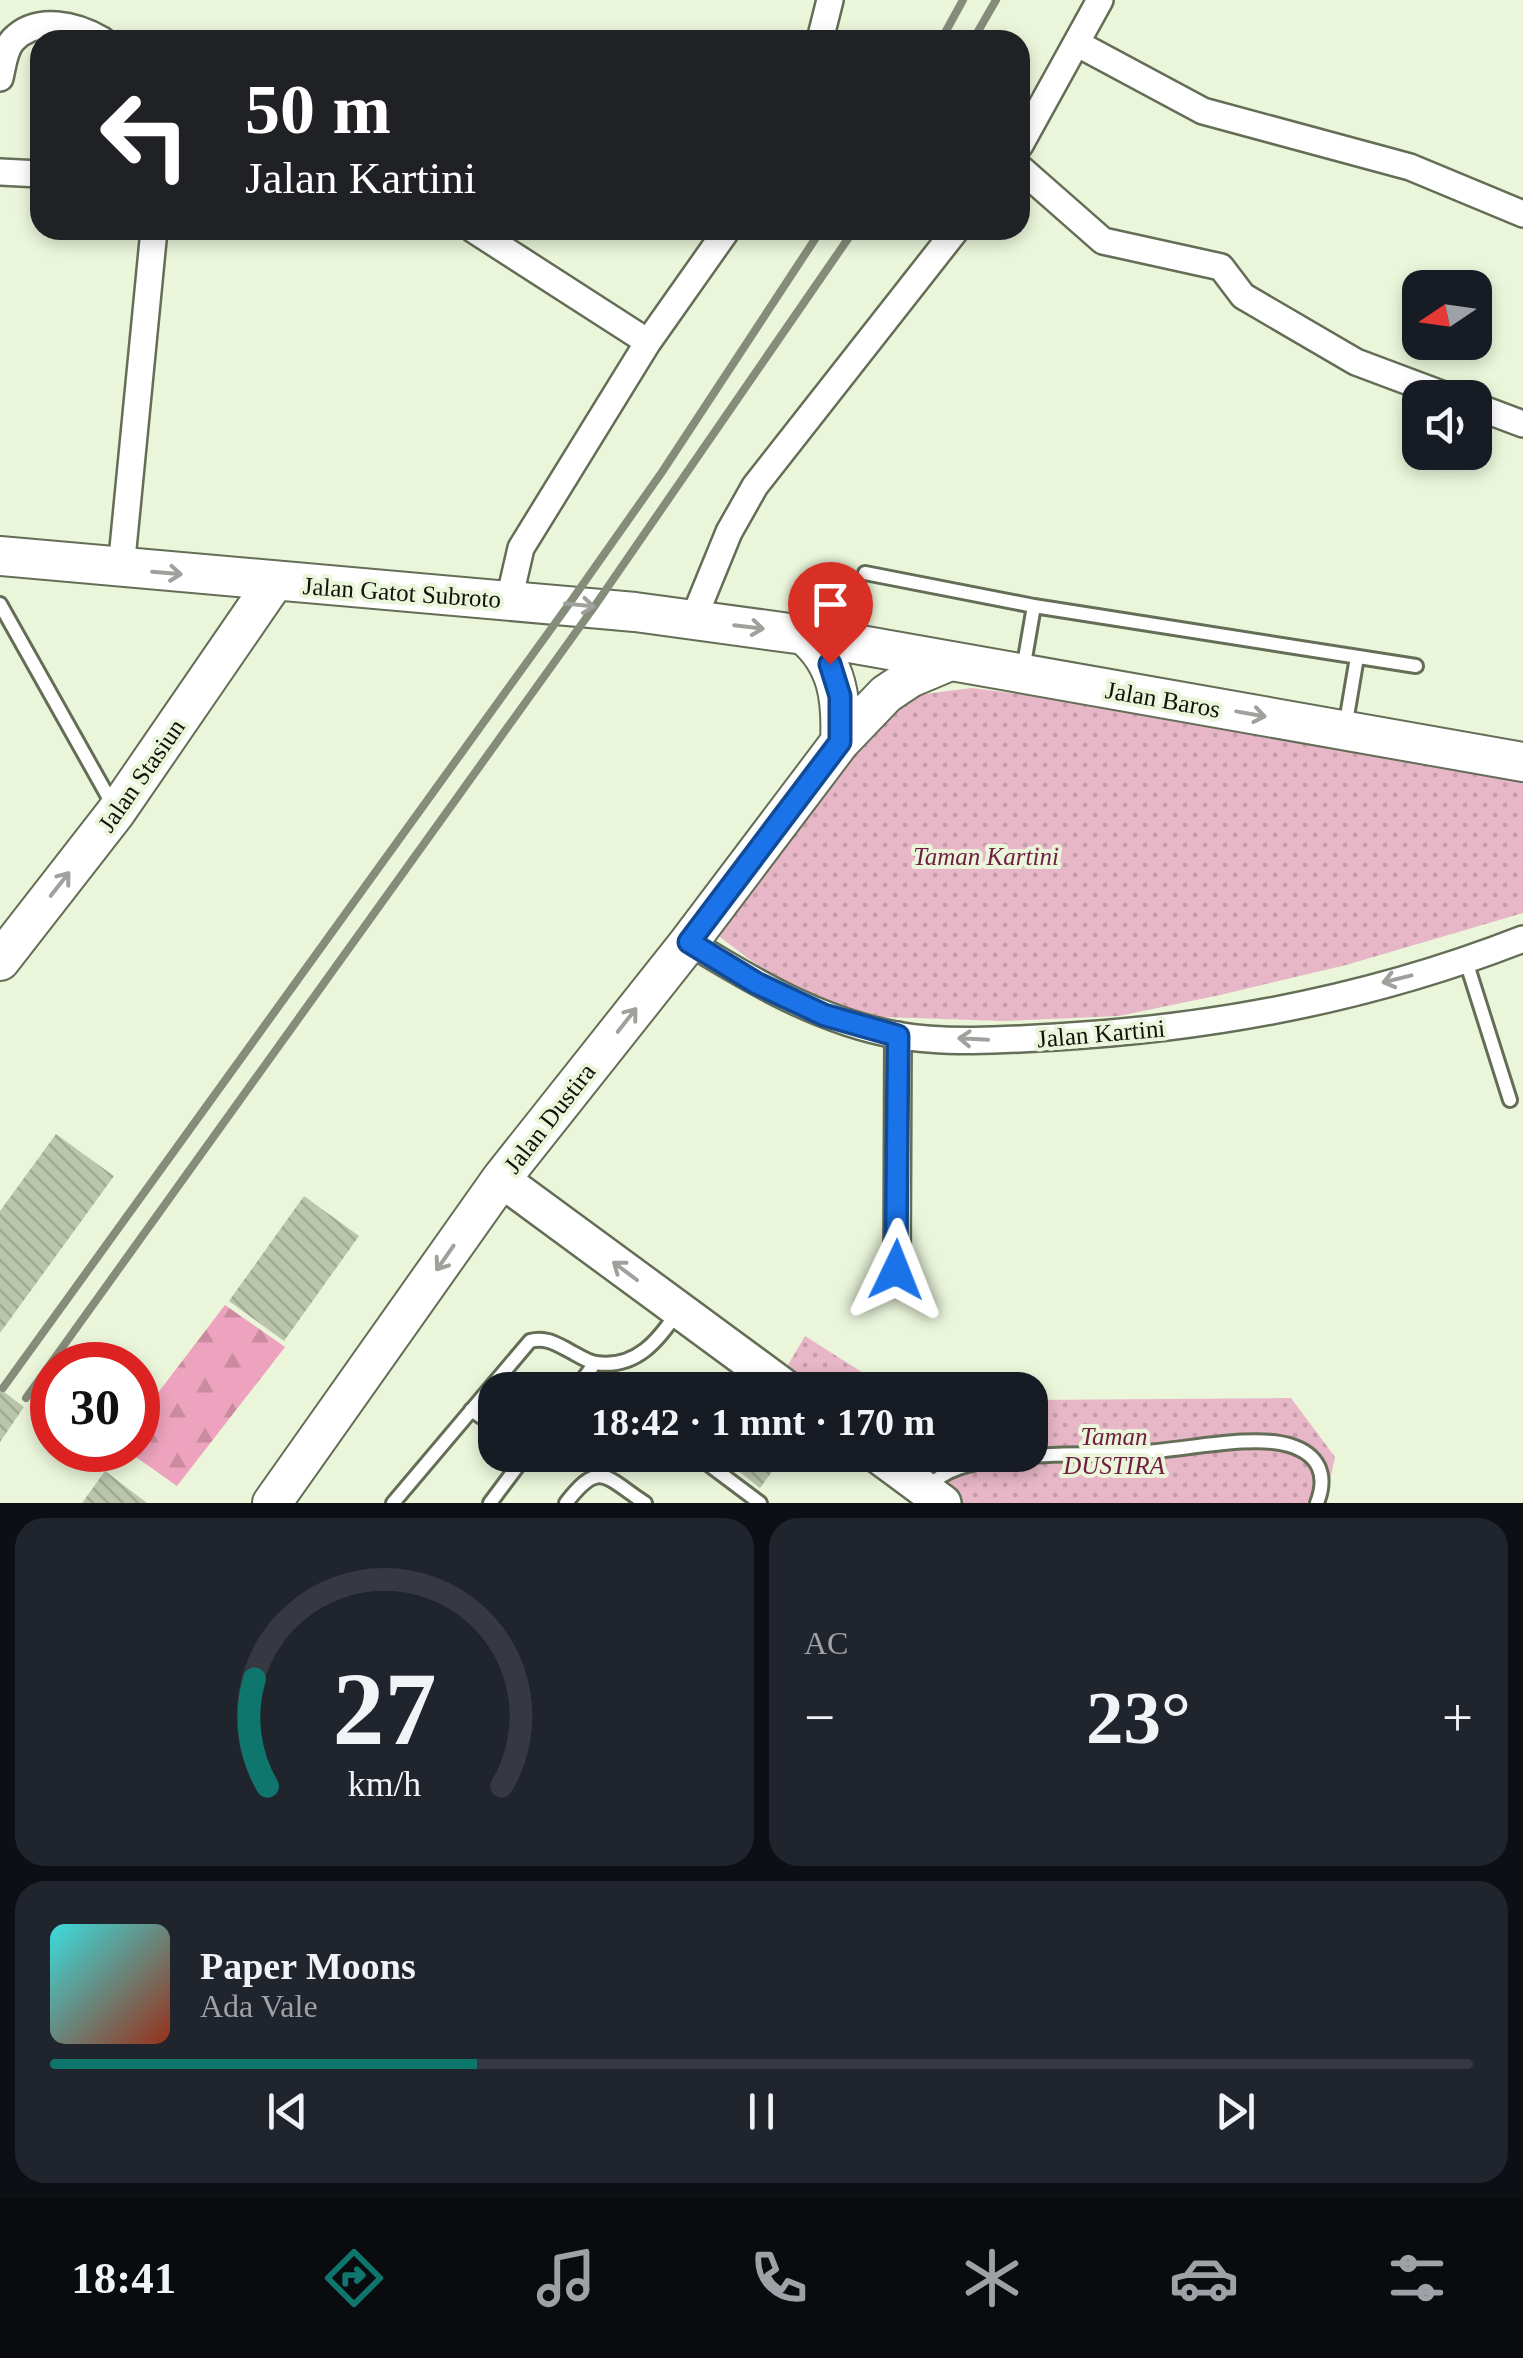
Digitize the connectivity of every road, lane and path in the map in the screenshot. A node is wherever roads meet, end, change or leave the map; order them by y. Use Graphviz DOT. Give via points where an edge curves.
graph roads {
  1 [pos="830,0"];
  2 [pos="1100,0"];
  3 [pos="30,30"];
  4 [pos="30,30"];
  5 [pos="81,30"];
  6 [pos="822,30"];
  7 [pos="1078,44"];
  8 [pos="4,46"];
  9 [pos="0,78"];
  10 [pos="1030,128"];
  11 [pos="0,172"];
  12 [pos="30,174"];
  13 [pos="1030,177"];
  14 [pos="1523,214"];
  15 [pos="153,240"];
  16 [pos="490,240"];
  17 [pos="720,240"];
  18 [pos="948,240"];
  19 [pos="648,342"];
  20 [pos="1404,380"];
  21 [pos="1492,412"];
  22 [pos="1523,424"];
  23 [pos="0,556"];
  24 [pos="121,569"];
  25 [pos="865,573"];
  26 [pos="274,582"];
  27 [pos="510,600"];
  28 [pos="0,604"];
  29 [pos="1034,606"];
  30 [pos="693,620"];
  31 [pos="804,634"];
  32 [pos="1357,657"];
  33 [pos="948,662"];
  34 [pos="1416,666"];
  35 [pos="1022,674"];
  36 [pos="1345,731"];
  37 [pos="840,742"];
  38 [pos="1523,762"];
  39 [pos="116,812"];
  40 [pos="1523,939"];
  41 [pos="689,942"];
  42 [pos="0,961"];
  43 [pos="1466,961"];
  44 [pos="898,1036"];
  45 [pos="1510,1100"];
  46 [pos="501,1179"];
  47 [pos="896,1270"];
  48 [pos="678,1311"];
  49 [pos="591,1368"];
  50 [pos="588,1372"];
  51 [pos="594,1372"];
  52 [pos="763,1372"];
  53 [pos="471,1410"];
  54 [pos="478,1415"];
  55 [pos="513,1472"];
  56 [pos="719,1472"];
  57 [pos="902,1472"];
  58 [pos="935,1496"];
  59 [pos="272,1503"];
  60 [pos="393,1503"];
  61 [pos="490,1503"];
  62 [pos="566,1503"];
  63 [pos="644,1503"];
  64 [pos="760,1503"];
  65 [pos="1317,1503"];
  1 -- 6 [label="street"];
  2 -- 7 [label="street"];
  3 -- 8 [label="street"];
  4 -- 5 [label="street" via="50,24"];
  7 -- 10 [label="street"];
  7 -- 14 [label="street" via="1203,111 1410,167"];
  8 -- 9 [label="street"];
  11 -- 12 [label="street"];
  13 -- 20 [label="street" via="1103,242 1216,265 1244,296 1356,362"];
  15 -- 24 [label="street"];
  16 -- 19 [label="street"];
  17 -- 19 [label="street"];
  18 -- 30 [label="street" via="755,486"];
  19 -- 27 [label="street" via="521,548"];
  21 -- 22 [label="street"];
  23 -- 24 [label="main road, Jalan Gatot Subroto"];
  24 -- 26 [label="main road, Jalan Gatot Subroto, one-way"];
  25 -- 29 [label="lane"];
  26 -- 27 [label="main road, Jalan Gatot Subroto"];
  26 -- 39 [label="main road, Jalan Stasiun"];
  27 -- 30 [label="main road, Jalan Gatot Subroto, one-way"];
  28 -- 39 [label="lane"];
  29 -- 32 [label="lane"];
  29 -- 35 [label="lane"];
  30 -- 31 [label="main road, Jalan Gatot Subroto, one-way"];
  31 -- 33 [label="main road, Jalan Baros"];
  31 -- 37 [label="main road" via="836,679"];
  32 -- 34 [label="lane"];
  32 -- 36 [label="lane"];
  33 -- 35 [label="main road, Jalan Baros"];
  33 -- 37 [label="main road, Jalan Dustira" via="886,694"];
  35 -- 36 [label="main road, Jalan Baros, one-way"];
  36 -- 38 [label="main road, Jalan Baros"];
  37 -- 41 [label="main road, Jalan Dustira"];
  42 -- 39 [label="main road, Jalan Stasiun, one-way"];
  40 -- 43 [label="street, Jalan Kartini"];
  41 -- 44 [label="street, Jalan Kartini" via="824,1015"];
  46 -- 41 [label="main road, Jalan Dustira, one-way"];
  43 -- 44 [label="street, Jalan Kartini, one-way" via="1262,1015 1137,1032 1000,1040"];
  43 -- 45 [label="lane"];
  44 -- 47 [label="street"];
  48 -- 46 [label="main road, one-way"];
  46 -- 59 [label="main road, Jalan Dustira, one-way"];
  48 -- 49 [label="lane" via="639,1356"];
  48 -- 52 [label="main road"];
  49 -- 50 [label="lane"];
  49 -- 51 [label="lane"];
  49 -- 53 [label="lane" via="548,1340 530,1341"];
  53 -- 54 [label="lane"];
  53 -- 60 [label="lane"];
  55 -- 61 [label="lane"];
  56 -- 64 [label="lane"];
  57 -- 58 [label="main road"];
  58 -- 65 [label="lane" via="936,1478 999,1459 1267,1440 1292,1445 1318,1462 1324,1476"];
  62 -- 63 [label="lane" via="595,1475"];
}
